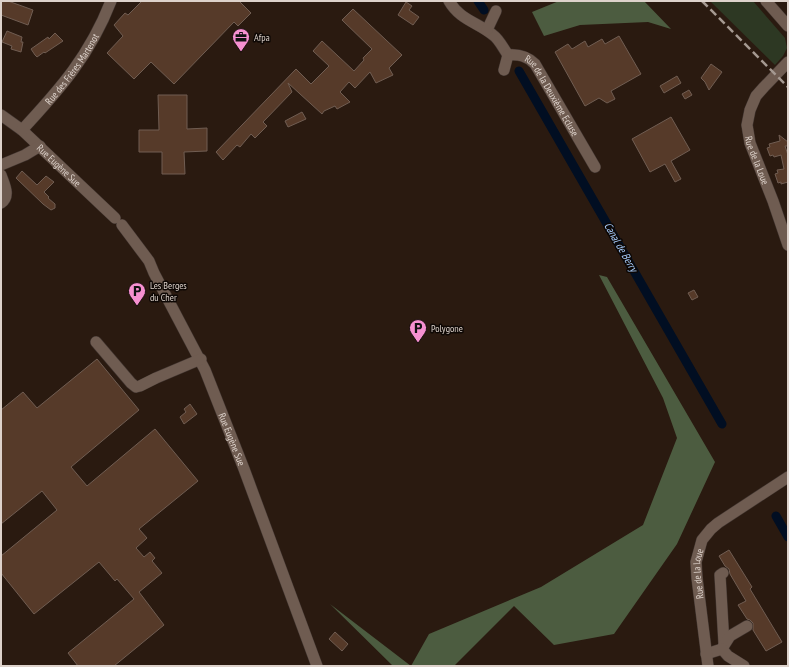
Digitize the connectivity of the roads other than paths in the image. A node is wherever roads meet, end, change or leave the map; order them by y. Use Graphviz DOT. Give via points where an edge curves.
graph roads {
  1 [pos="111,1"];
  2 [pos="449,1"];
  3 [pos="766,1"];
  4 [pos="496,11"];
  5 [pos="788,26"];
  6 [pos="487,30"];
  7 [pos="508,55"];
  8 [pos="788,62"];
  9 [pos="504,70"];
  10 [pos="1,114"];
  11 [pos="22,130"];
  12 [pos="40,146"];
  13 [pos="1,165"];
  14 [pos="595,167"];
  15 [pos="1,175"];
  16 [pos="1,203"];
  17 [pos="787,240"];
  18 [pos="96,342"];
  19 [pos="201,359"];
  20 [pos="788,478"];
  21 [pos="723,573"];
  22 [pos="747,626"];
  23 [pos="723,647"];
  24 [pos="706,654"];
  25 [pos="317,666"];
  26 [pos="708,666"];
  27 [pos="744,666"];
  1 -- 11 [label="street, Rue des Frères Martenot" via="83,58"];
  2 -- 6 [label="street" via="467,20"];
  3 -- 5 [label="street"];
  4 -- 6 [label="street"];
  6 -- 7 [label="street" via="495,36"];
  7 -- 9 [label="street"];
  7 -- 14 [label="street, Rue de la Deuxième Ecluse" via="524,56 535,64"];
  8 -- 17 [label="street, Rue de la Loue" via="756,96 747,125 750,143"];
  10 -- 11 [label="street, Rue Eugène Sue"];
  11 -- 12 [label="street, Rue Eugène Sue"];
  12 -- 13 [label="street"];
  12 -- 19 [label="street, Rue Eugène Sue" via="119,221 149,261"];
  15 -- 16 [label="street" via="7,194"];
  18 -- 19 [label="street" via="136,387"];
  19 -- 25 [label="street, Rue Eugène Sue"];
  20 -- 24 [label="street, Rue de la Loue" via="718,523 702,540 696,562"];
  21 -- 23 [label="street" via="720,575"];
  22 -- 23 [label="street" via="730,636"];
  23 -- 24 [label="street"];
  23 -- 27 [label="street" via="728,656"];
  24 -- 26 [label="street, Rue de la Loue"];
}
